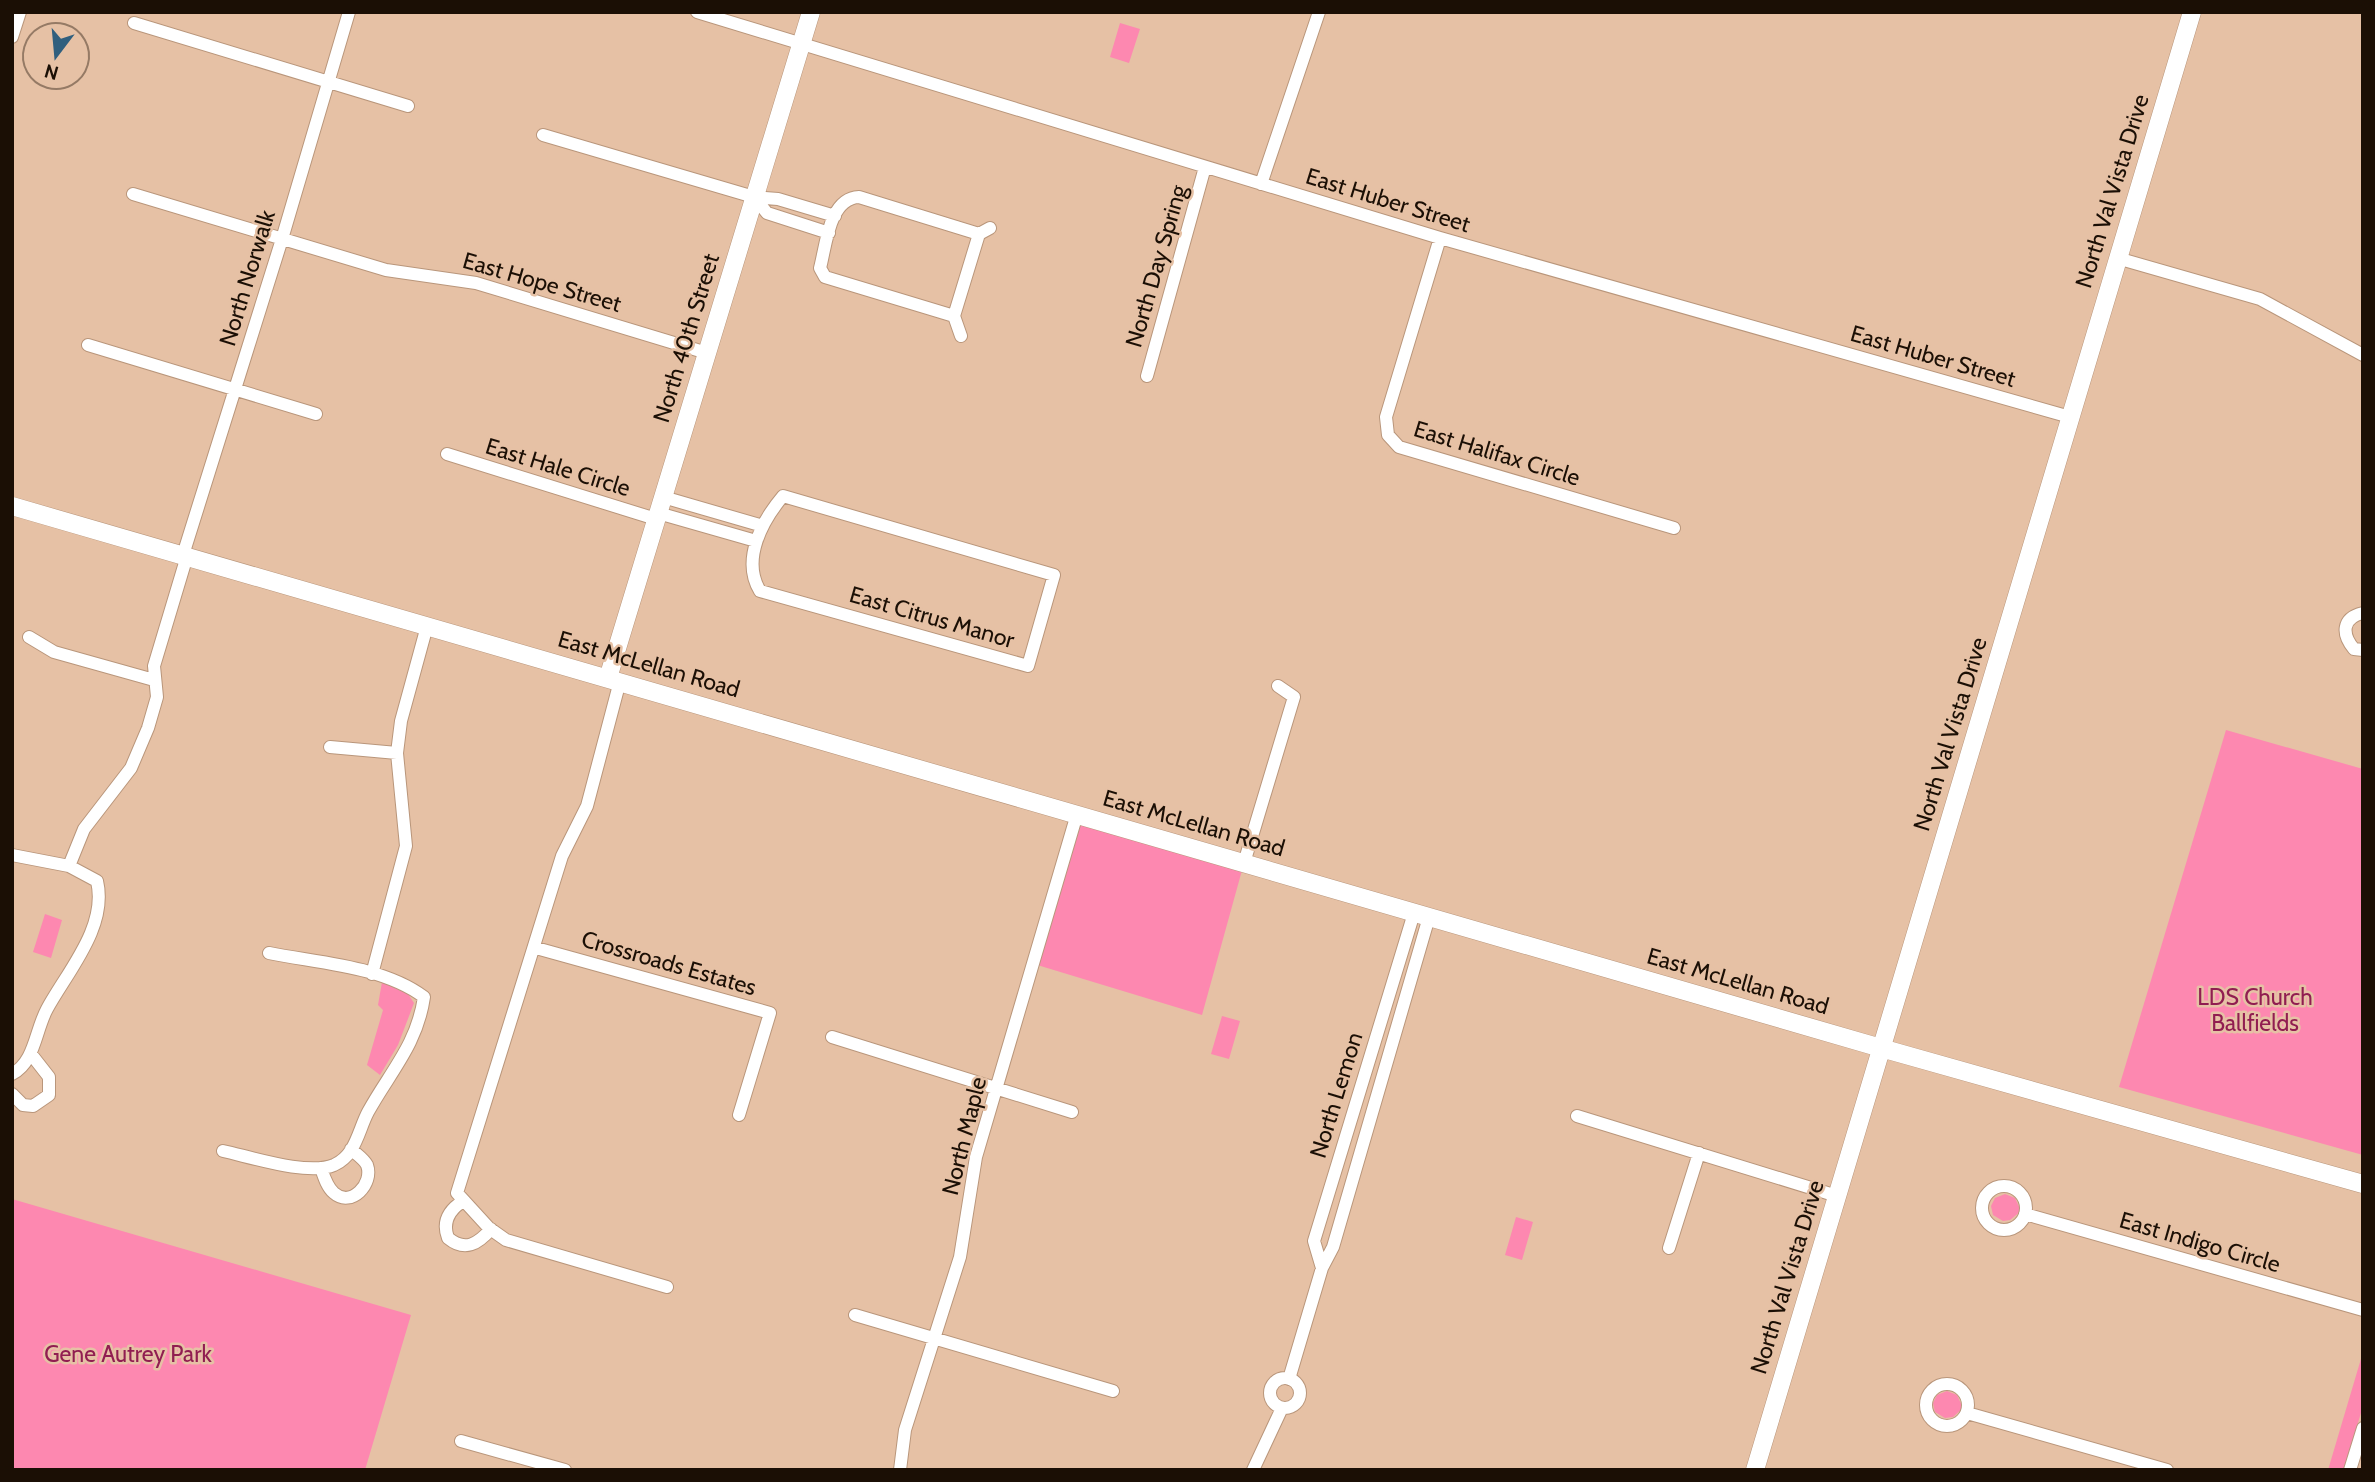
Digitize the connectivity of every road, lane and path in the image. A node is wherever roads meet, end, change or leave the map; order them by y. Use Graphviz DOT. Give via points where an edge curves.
graph roads {
  1 [pos="20,12"];
  2 [pos="349,12"];
  3 [pos="697,12"];
  4 [pos="811,12"];
  5 [pos="1319,12"];
  6 [pos="2192,12"];
  7 [pos="134,23"];
  8 [pos="12,37"];
  9 [pos="802,43"];
  10 [pos="328,82"];
  11 [pos="408,106"];
  12 [pos="543,135"];
  13 [pos="1205,167"];
  14 [pos="1261,184"];
  15 [pos="133,194"];
  16 [pos="754,197"];
  17 [pos="808,208"];
  18 [pos="835,216"];
  19 [pos="803,225"];
  20 [pos="829,233"];
  21 [pos="1440,238"];
  22 [pos="282,239"];
  23 [pos="2117,258"];
  24 [pos="954,316"];
  25 [pos="961,336"];
  26 [pos="88,345"];
  27 [pos="707,353"];
  28 [pos="2363,355"];
  29 [pos="1147,376"];
  30 [pos="235,389"];
  31 [pos="316,414"];
  32 [pos="2070,417"];
  33 [pos="447,454"];
  34 [pos="12,506"];
  35 [pos="659,510"];
  36 [pos="764,526"];
  37 [pos="1674,528"];
  38 [pos="756,541"];
  39 [pos="185,555"];
  40 [pos="2363,613"];
  41 [pos="427,626"];
  42 [pos="29,637"];
  43 [pos="2363,650"];
  44 [pos="154,680"];
  45 [pos="614,680"];
  46 [pos="1278,686"];
  47 [pos="330,747"];
  48 [pos="397,753"];
  49 [pos="1077,814"];
  50 [pos="12,855"];
  51 [pos="1244,863"];
  52 [pos="69,866"];
  53 [pos="1421,915"];
  54 [pos="536,948"];
  55 [pos="1404,950"];
  56 [pos="269,953"];
  57 [pos="1418,955"];
  58 [pos="372,974"];
  59 [pos="1396,975"];
  60 [pos="1411,979"];
  61 [pos="1381,1021"];
  62 [pos="1397,1027"];
  63 [pos="832,1037"];
  64 [pos="1881,1048"];
  65 [pos="30,1054"];
  66 [pos="12,1074"];
  67 [pos="997,1088"];
  68 [pos="12,1094"];
  69 [pos="1072,1112"];
  70 [pos="739,1115"];
  71 [pos="1577,1116"];
  72 [pos="351,1149"];
  73 [pos="223,1152"];
  74 [pos="1699,1153"];
  75 [pos="321,1168"];
  76 [pos="1332,1181"];
  77 [pos="2363,1184"];
  78 [pos="1350,1187"];
  79 [pos="1837,1196"];
  80 [pos="463,1201"];
  81 [pos="2025,1214"];
  82 [pos="491,1230"];
  83 [pos="1669,1248"];
  84 [pos="1322,1268"];
  85 [pos="667,1287"];
  86 [pos="2363,1310"];
  87 [pos="855,1315"];
  88 [pos="933,1338"];
  89 [pos="1289,1379"];
  90 [pos="1113,1391"];
  91 [pos="1282,1408"];
  92 [pos="1967,1413"];
  93 [pos="2363,1428"];
  94 [pos="461,1441"];
  95 [pos="565,1470"];
  96 [pos="900,1470"];
  97 [pos="1253,1470"];
  98 [pos="1755,1470"];
  99 [pos="2167,1470"];
  100 [pos="2350,1470"];
  1 -- 8 [label="street"];
  2 -- 10 [label="street, North Norwalk"];
  3 -- 9 [label="street, East Huber Street"];
  4 -- 9 [label="street, North 40th Street"];
  5 -- 14 [label="street"];
  6 -- 23 [label="street, North Val Vista Drive"];
  7 -- 10 [label="street"];
  9 -- 13 [label="street, East Huber Street"];
  9 -- 16 [label="street, North 40th Street"];
  10 -- 11 [label="street"];
  10 -- 22 [label="street, North Norwalk"];
  12 -- 16 [label="street"];
  13 -- 14 [label="street, East Huber Street"];
  13 -- 29 [label="street, North Day Spring"];
  14 -- 21 [label="street, East Huber Street"];
  15 -- 22 [label="street, East Hope Street"];
  16 -- 17 [label="street" via="778,198"];
  16 -- 19 [label="street" via="767,213"];
  16 -- 27 [label="street, North 40th Street"];
  17 -- 18 [label="street"];
  17 -- 19 [label="street"];
  18 -- 20 [label="street"];
  18 -- 24 [label="street" via="851,197 868,197 985,231"];
  19 -- 20 [label="street"];
  20 -- 24 [label="street" via="820,268 832,281"];
  21 -- 32 [label="street, East Huber Street"];
  21 -- 37 [label="street, East Halifax Circle" via="1386,417 1388,435 1399,447"];
  22 -- 27 [label="street, East Hope Street" via="386,270 476,283"];
  22 -- 30 [label="street, North Norwalk"];
  23 -- 28 [label="street" via="2260,299"];
  23 -- 32 [label="street, North Val Vista Drive"];
  24 -- 25 [label="street"];
  26 -- 30 [label="street"];
  27 -- 35 [label="street, North 40th Street"];
  30 -- 31 [label="street"];
  30 -- 39 [label="street, North Norwalk"];
  32 -- 64 [label="street, North Val Vista Drive"];
  33 -- 35 [label="street, East Hale Circle"];
  34 -- 39 [label="street, East McLellan Road"];
  35 -- 36 [label="street"];
  35 -- 38 [label="street"];
  35 -- 45 [label="street, North 40th Street"];
  36 -- 38 [label="street, East Citrus Manor"];
  36 -- 38 [label="street, East Citrus Manor" via="783,496 1054,575 1028,666 760,591 752,578"];
  39 -- 41 [label="street, East McLellan Road"];
  39 -- 44 [label="street, North Norwalk"];
  40 -- 43 [label="street" via="2350,618 2345,627 2345,639 2354,649"];
  41 -- 45 [label="street, East McLellan Road"];
  41 -- 48 [label="street"];
  42 -- 44 [label="street" via="54,652"];
  44 -- 52 [label="street, North Norwalk" via="157,697 131,768 84,830"];
  45 -- 49 [label="street, East McLellan Road"];
  45 -- 54 [label="street" via="587,807 562,856"];
  46 -- 51 [label="street" via="1294,697"];
  47 -- 48 [label="street"];
  48 -- 58 [label="street" via="406,846"];
  49 -- 51 [label="street, East McLellan Road"];
  49 -- 67 [label="street, North Maple"];
  50 -- 52 [label="street"];
  51 -- 53 [label="street, East McLellan Road"];
  52 -- 65 [label="street" via="97,881 99,898 83,948 47,1010"];
  53 -- 55 [label="street, North Lemon"];
  53 -- 57 [label="street, North Lemon"];
  53 -- 64 [label="street, East McLellan Road"];
  54 -- 70 [label="street, Crossroads Estates" via="770,1013"];
  54 -- 80 [label="street" via="457,1193"];
  55 -- 57 [label="street"];
  55 -- 59 [label="street, North Lemon"];
  56 -- 58 [label="street"];
  57 -- 60 [label="street, North Lemon"];
  58 -- 72 [label="street" via="424,997 398,1069 377,1095"];
  59 -- 60 [label="street"];
  59 -- 61 [label="street, North Lemon"];
  60 -- 62 [label="street, North Lemon"];
  61 -- 62 [label="street, North Lemon"];
  61 -- 76 [label="street, North Lemon"];
  62 -- 78 [label="street, North Lemon"];
  63 -- 67 [label="street"];
  64 -- 77 [label="street, East McLellan Road"];
  64 -- 79 [label="street, North Val Vista Drive"];
  65 -- 66 [label="street" via="26,1064"];
  65 -- 68 [label="street" via="49,1077 49,1095 33,1106 23,1105"];
  67 -- 69 [label="street"];
  67 -- 88 [label="street, North Maple" via="976,1157 960,1257"];
  71 -- 74 [label="street"];
  72 -- 75 [label="street" via="335,1164"];
  72 -- 75 [label="street" via="368,1171 359,1193 349,1198 332,1192"];
  73 -- 75 [label="street"];
  74 -- 79 [label="street"];
  74 -- 83 [label="street"];
  76 -- 78 [label="street, North Lemon"];
  76 -- 84 [label="street, North Lemon" via="1314,1241"];
  78 -- 84 [label="street, North Lemon" via="1333,1247"];
  79 -- 98 [label="street, North Val Vista Drive"];
  80 -- 82 [label="street"];
  80 -- 82 [label="street" via="447,1219 448,1238 454,1244 478,1244"];
  81 -- 86 [label="street, East Indigo Circle"];
  82 -- 85 [label="street" via="506,1240"];
  84 -- 89 [label="street, North Lemon"];
  87 -- 88 [label="street"];
  88 -- 90 [label="street"];
  88 -- 96 [label="street, North Maple" via="905,1430"];
  89 -- 91 [label="street" via="1298,1385 1300,1396 1293,1406"];
  89 -- 91 [label="street" via="1279,1380 1271,1389 1273,1401"];
  91 -- 97 [label="street"];
  92 -- 99 [label="street"];
  93 -- 100 [label="street"];
  94 -- 95 [label="street"];
}
